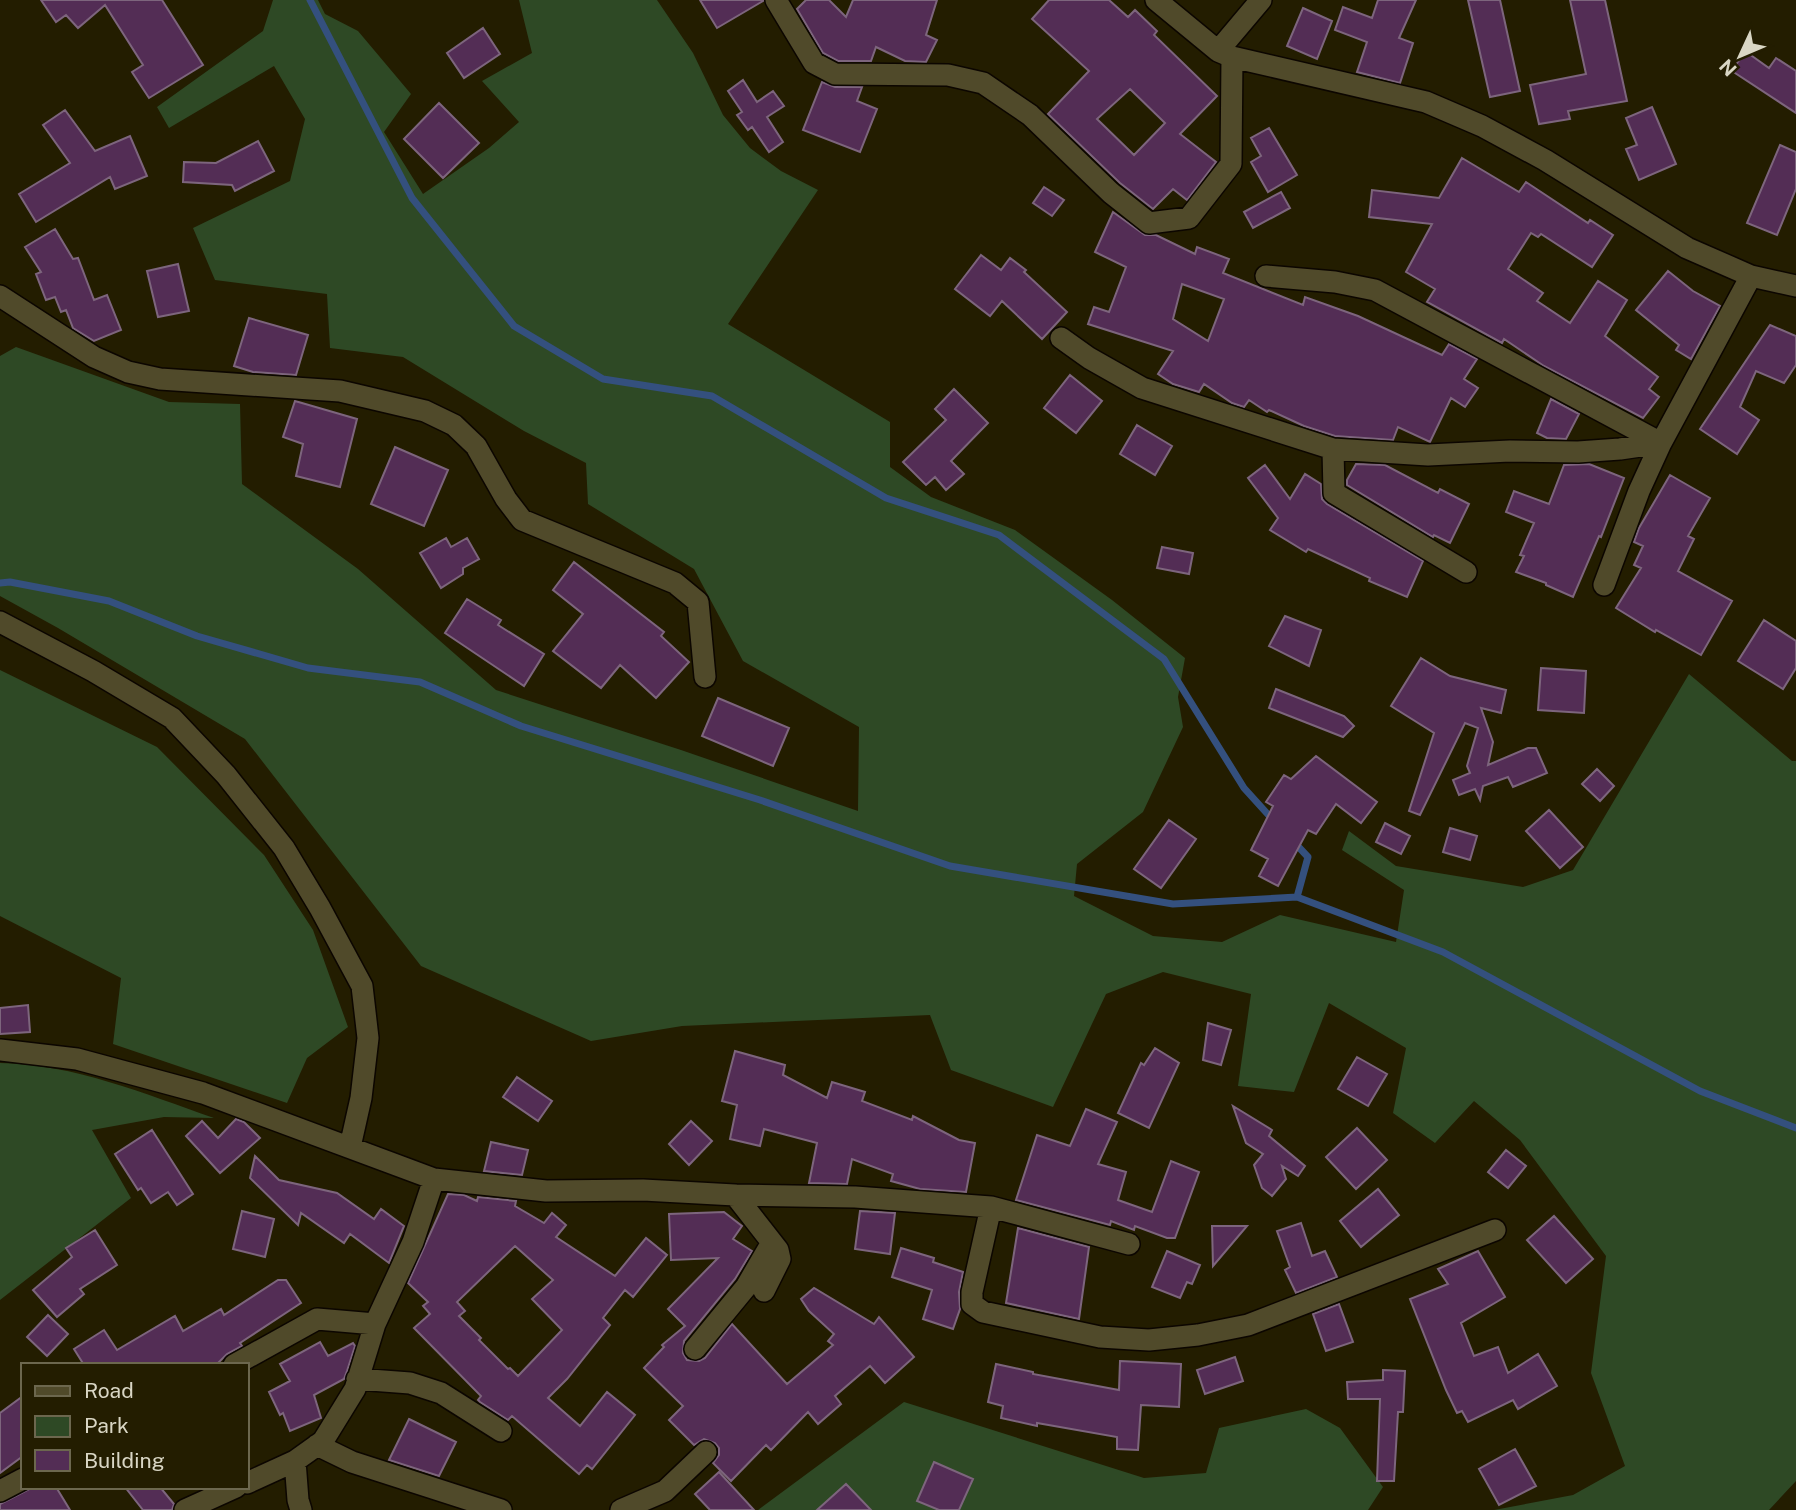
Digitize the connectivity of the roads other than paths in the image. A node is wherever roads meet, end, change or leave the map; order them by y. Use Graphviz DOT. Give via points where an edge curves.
graph roads {
  1 [pos="776,0"];
  2 [pos="1156,0"];
  3 [pos="1261,0"];
  4 [pos="1225,54"];
  5 [pos="1282,54"];
  6 [pos="1300,72"];
  7 [pos="1266,276"];
  8 [pos="1751,276"];
  9 [pos="1793,278"];
  10 [pos="0,296"];
  11 [pos="1060,338"];
  12 [pos="1661,443"];
  13 [pos="1333,449"];
  14 [pos="1466,572"];
  15 [pos="1604,585"];
  16 [pos="0,622"];
  17 [pos="705,677"];
  18 [pos="0,1051"];
  19 [pos="350,1147"];
  20 [pos="434,1179"];
  21 [pos="735,1195"];
  22 [pos="991,1207"];
  23 [pos="1495,1230"];
  24 [pos="771,1244"];
  25 [pos="1129,1244"];
  26 [pos="764,1291"];
  27 [pos="375,1324"];
  28 [pos="695,1349"];
  29 [pos="238,1363"];
  30 [pos="357,1379"];
  31 [pos="501,1431"];
  32 [pos="317,1445"];
  33 [pos="706,1452"];
  34 [pos="295,1461"];
  35 [pos="21,1480"];
  36 [pos="248,1483"];
  37 [pos="232,1489"];
  38 [pos="0,1491"];
  39 [pos="496,1509"];
  40 [pos="185,1510"];
  41 [pos="301,1510"];
  42 [pos="621,1510"];
  1 -- 4 [label="street" via="814,63 835,74 948,75 983,83 1030,115 1149,223 1189,218 1231,163"];
  2 -- 4 [label="street"];
  3 -- 4 [label="street"];
  4 -- 6 [label="street"];
  5 -- 6 [label="street"];
  6 -- 8 [label="street" via="1426,102 1482,126 1688,248"];
  7 -- 12 [label="street" via="1375,290"];
  8 -- 9 [label="street"];
  8 -- 12 [label="street"];
  10 -- 17 [label="street" via="94,357 128,372 160,379 340,391 425,411 454,425 477,446 522,520 675,583 698,602"];
  11 -- 13 [label="street" via="1142,388"];
  12 -- 13 [label="street" via="1578,452 1428,454"];
  12 -- 15 [label="street"];
  13 -- 14 [label="street" via="1334,493"];
  16 -- 19 [label="street" via="172,718 226,775 284,848 362,986 368,1038"];
  18 -- 19 [label="street" via="77,1059 203,1093"];
  19 -- 20 [label="street"];
  20 -- 21 [label="street" via="546,1191"];
  20 -- 27 [label="street" via="413,1242"];
  21 -- 22 [label="street" via="855,1197"];
  21 -- 24 [label="street"];
  22 -- 23 [label="street" via="972,1304 983,1312 1100,1338 1149,1340 1248,1325"];
  22 -- 25 [label="street"];
  24 -- 26 [label="street" via="780,1259"];
  24 -- 28 [label="street" via="746,1287"];
  27 -- 29 [label="street" via="317,1319"];
  27 -- 30 [label="street"];
  30 -- 31 [label="street" via="410,1382 441,1393"];
  30 -- 32 [label="street"];
  32 -- 34 [label="street"];
  32 -- 39 [label="street" via="352,1462"];
  33 -- 42 [label="street" via="665,1491"];
  34 -- 36 [label="street"];
  34 -- 41 [label="street"];
  35 -- 38 [label="street"];
  37 -- 40 [label="street"];
}
